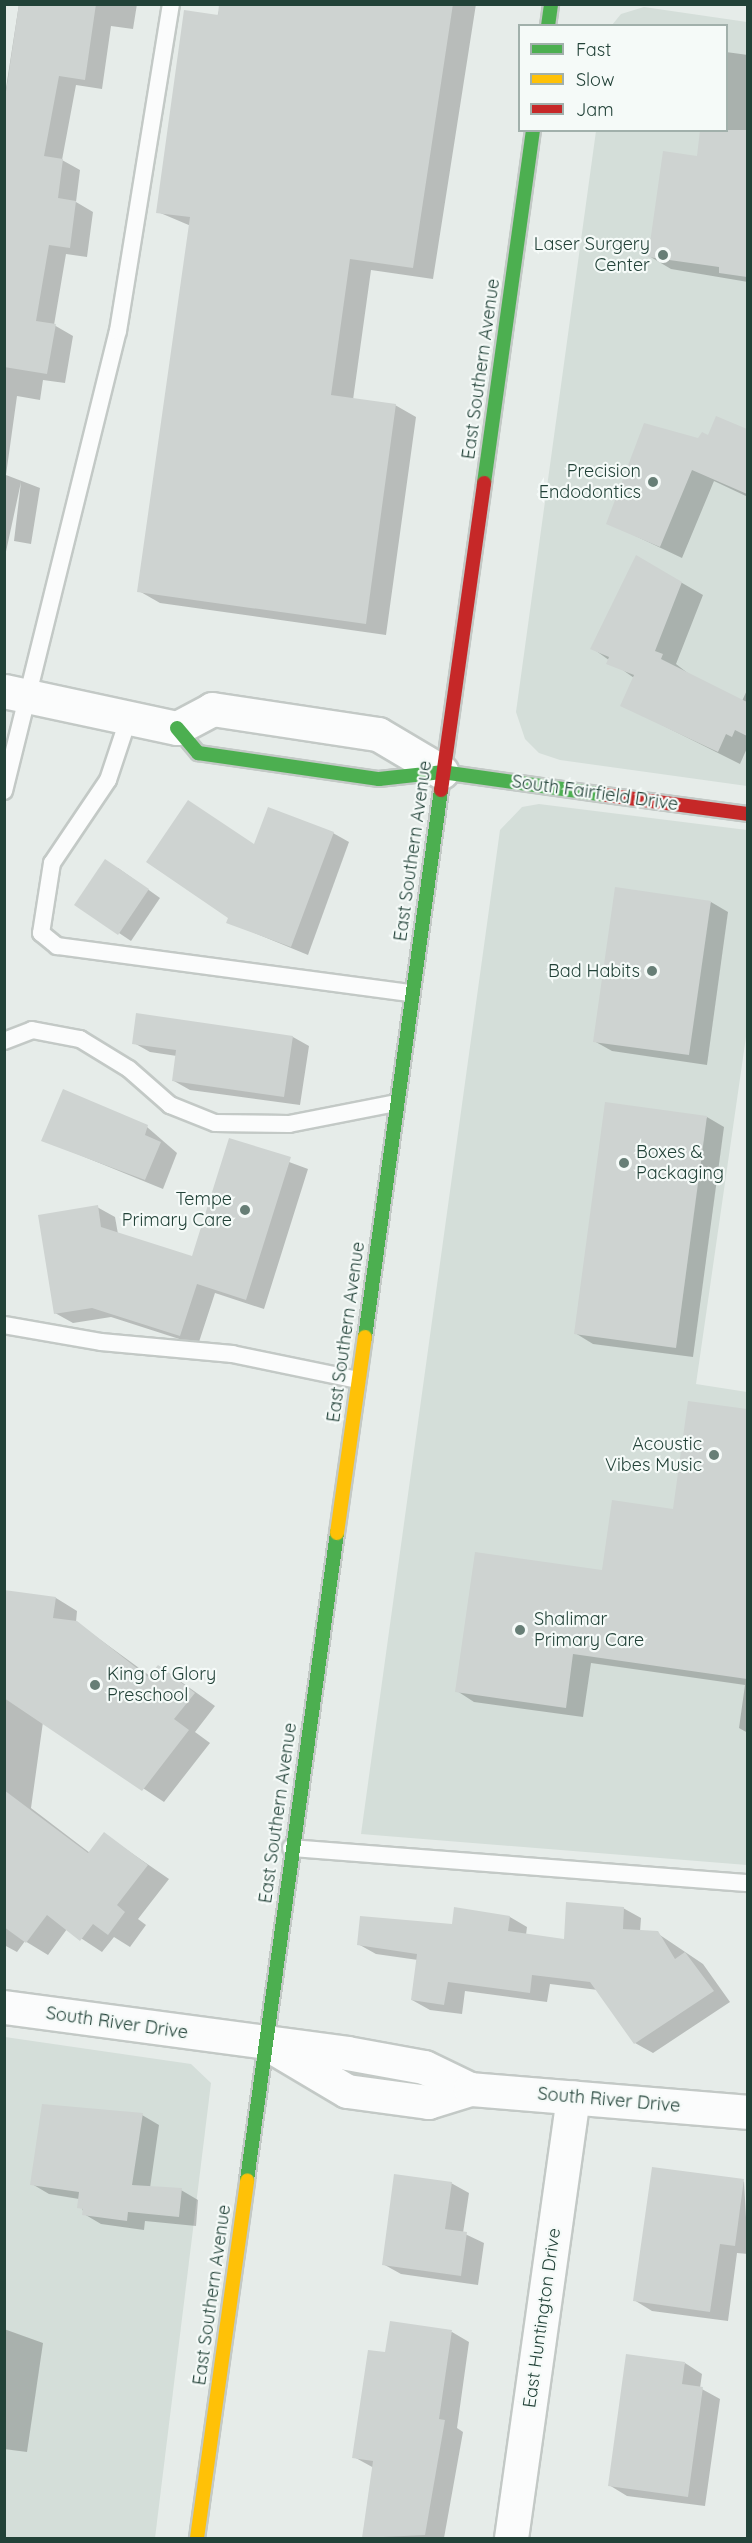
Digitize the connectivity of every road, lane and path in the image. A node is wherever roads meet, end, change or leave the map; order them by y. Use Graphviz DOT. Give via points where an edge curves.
graph roads {
  1 [pos="171,4"];
  2 [pos="551,4"];
  3 [pos="548,24"];
  4 [pos="533,132"];
  5 [pos="14,694"];
  6 [pos="128,720"];
  7 [pos="177,728"];
  8 [pos="442,772"];
  9 [pos="4,791"];
  10 [pos="747,814"];
  11 [pos="411,993"];
  12 [pos="4,1041"];
  13 [pos="396,1103"];
  14 [pos="4,1325"];
  15 [pos="357,1380"];
  16 [pos="291,1848"];
  17 [pos="747,1883"];
  18 [pos="4,2007"];
  19 [pos="266,2043"];
  20 [pos="573,2097"];
  21 [pos="747,2112"];
  22 [pos="197,2538"];
  23 [pos="511,2538"];
  1 -- 5 [label="lane" via="118,331 69,543"];
  2 -- 3 [label="main road"];
  4 -- 8 [label="main road, East Southern Avenue"];
  5 -- 6 [label="street"];
  5 -- 9 [label="lane"];
  6 -- 7 [label="street"];
  6 -- 11 [label="lane" via="108,780 52,863 41,933 57,946"];
  7 -- 8 [label="main road, South Fairfield Drive" via="198,753 379,779"];
  7 -- 8 [label="street, South Fairfield Drive" via="212,709 378,734"];
  8 -- 10 [label="main road, South Fairfield Drive"];
  8 -- 11 [label="main road, East Southern Avenue"];
  11 -- 13 [label="main road, East Southern Avenue"];
  12 -- 13 [label="lane" via="32,1030 81,1039 129,1069 170,1105 215,1123 290,1124"];
  13 -- 15 [label="main road, East Southern Avenue"];
  14 -- 15 [label="lane" via="112,1343 232,1354"];
  15 -- 16 [label="main road, East Southern Avenue"];
  16 -- 17 [label="lane"];
  16 -- 19 [label="main road, East Southern Avenue"];
  18 -- 19 [label="street, South River Drive"];
  19 -- 20 [label="street, South River Drive" via="424,2067 470,2090"];
  19 -- 22 [label="main road, East Southern Avenue"];
  20 -- 21 [label="street, South River Drive"];
  20 -- 23 [label="street, East Huntington Drive"];
}
